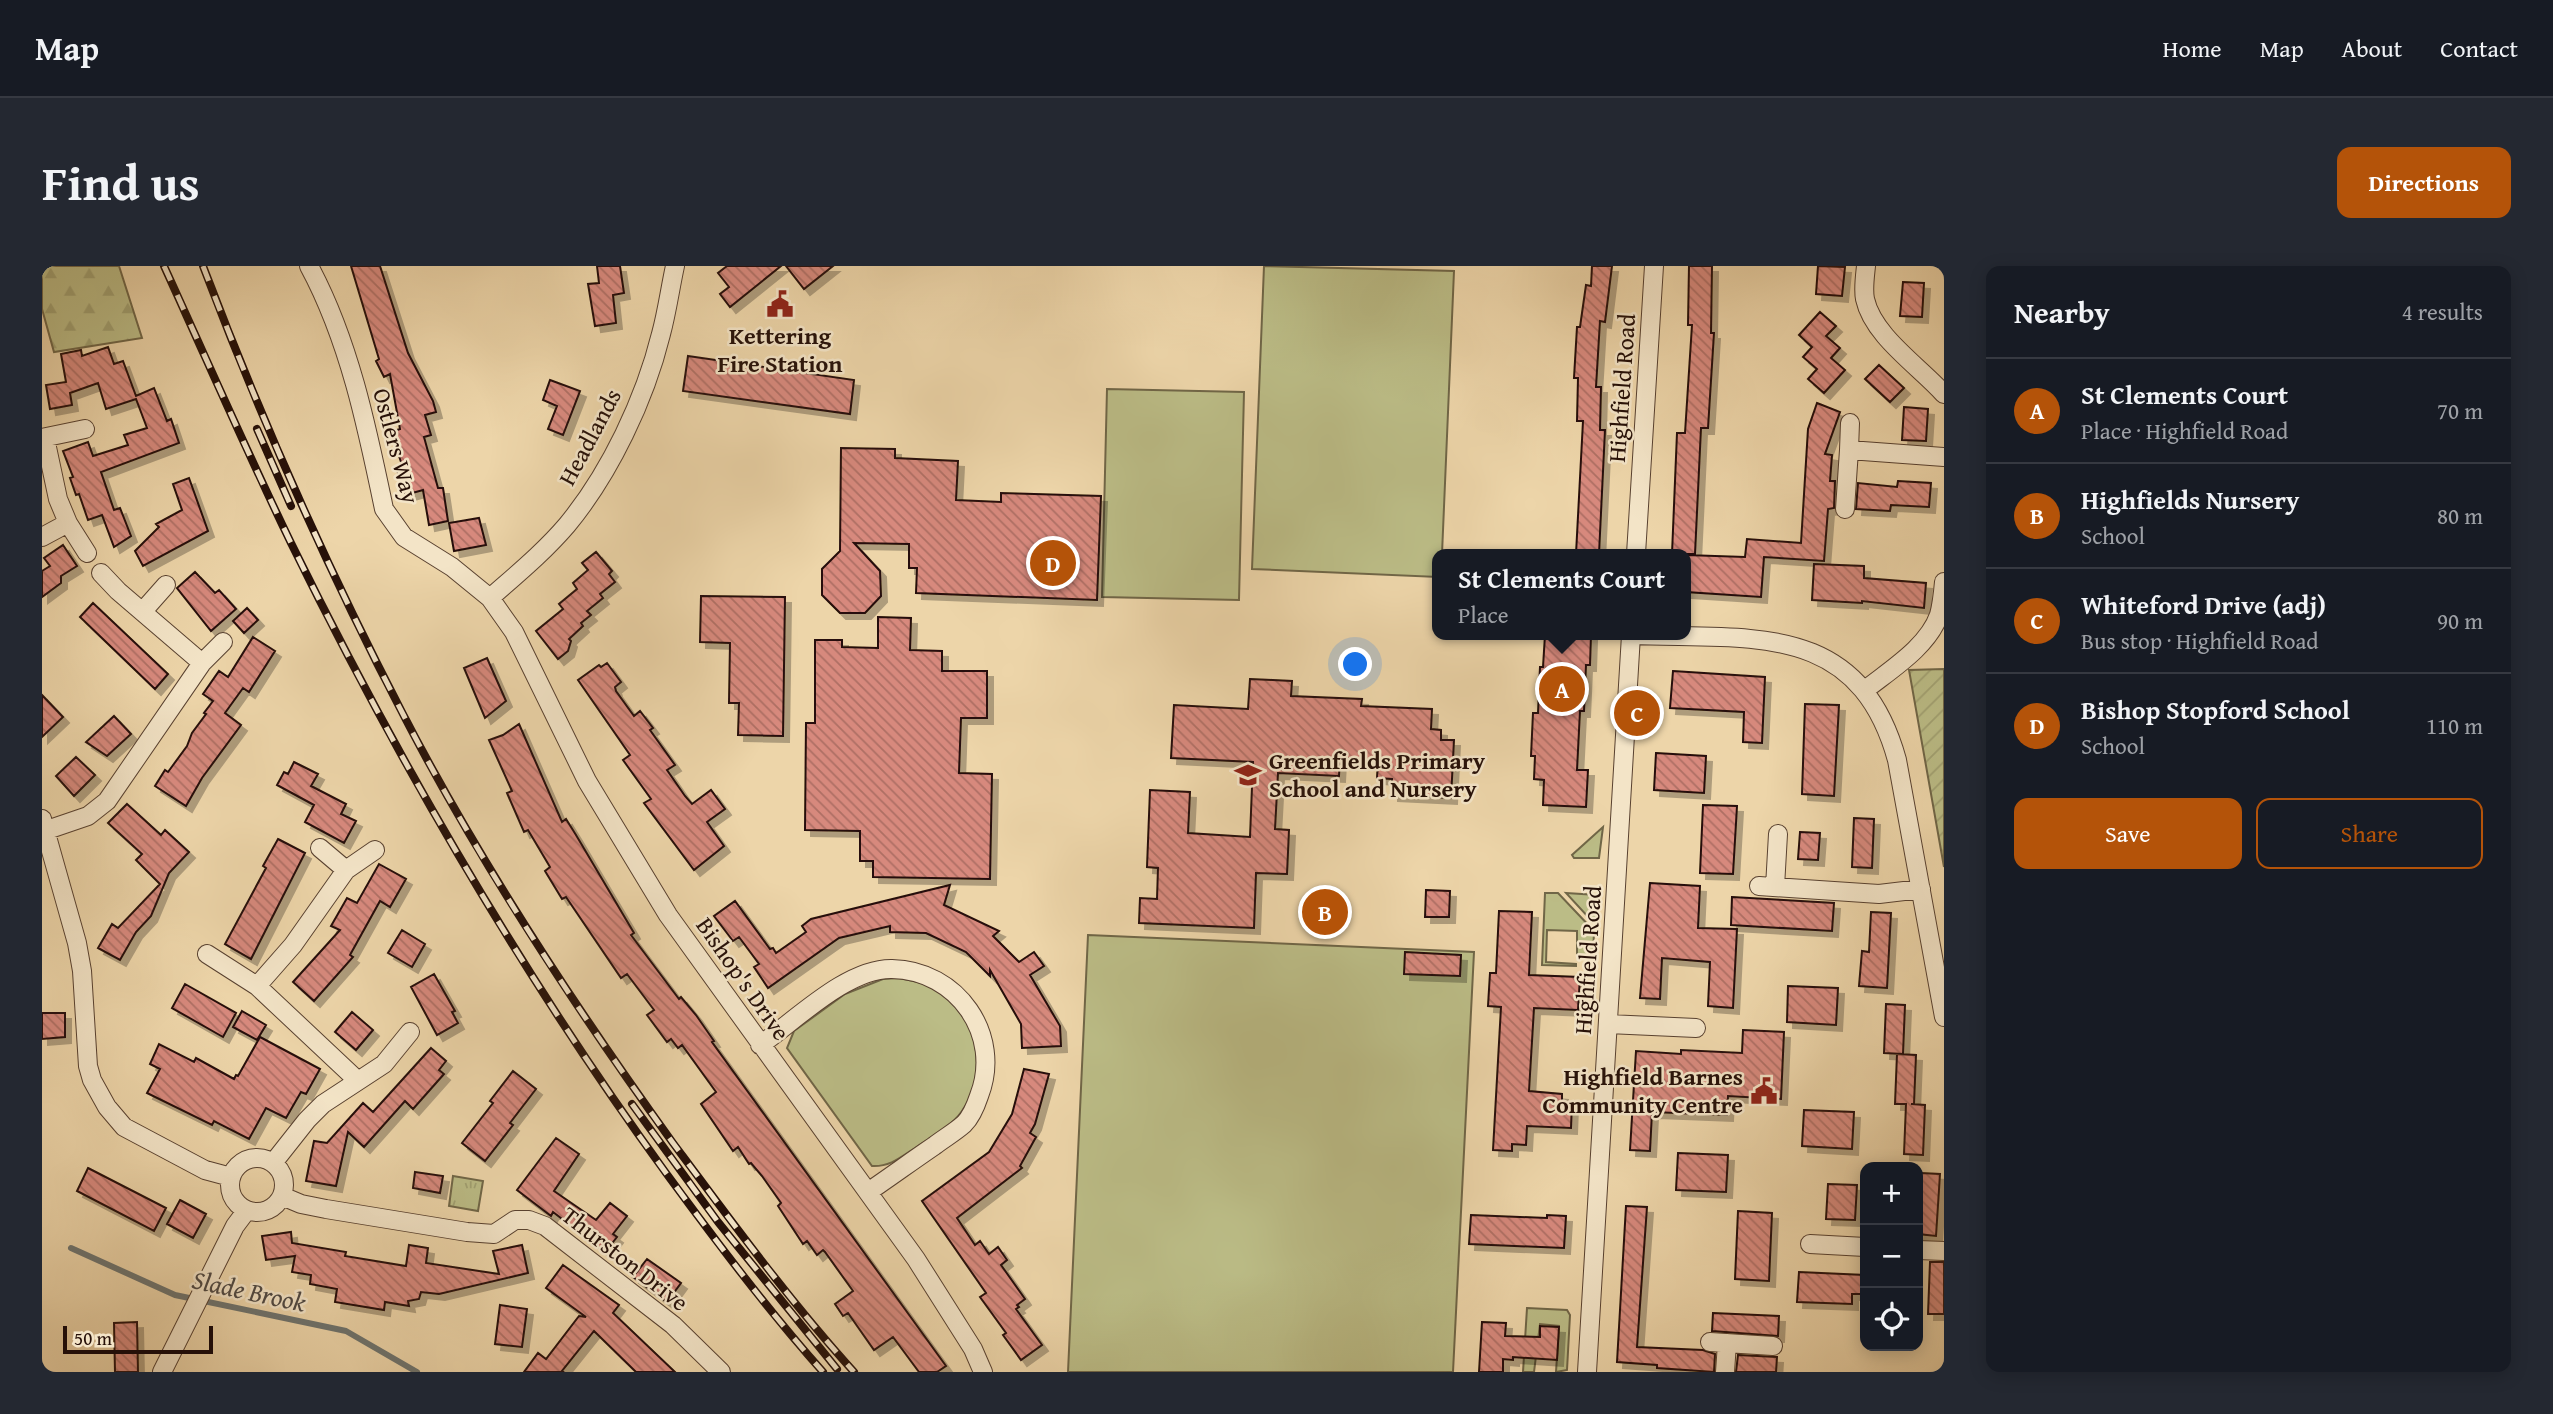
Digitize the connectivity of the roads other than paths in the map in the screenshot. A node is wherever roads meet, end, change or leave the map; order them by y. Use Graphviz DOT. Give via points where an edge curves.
graph roads {
  1 [pos="309,266"];
  2 [pos="675,266"];
  3 [pos="1654,266"];
  4 [pos="1866,266"];
  5 [pos="1944,394"];
  6 [pos="1850,423"];
  7 [pos="85,429"];
  8 [pos="43,438"];
  9 [pos="1849,450"];
  10 [pos="1944,457"];
  11 [pos="1845,509"];
  12 [pos="68,523"];
  13 [pos="42,537"];
  14 [pos="1636,549"];
  15 [pos="87,553"];
  16 [pos="101,573"];
  17 [pos="1944,582"];
  18 [pos="166,585"];
  19 [pos="490,598"];
  20 [pos="143,611"];
  21 [pos="1691,638"];
  22 [pos="1631,640"];
  23 [pos="223,642"];
  24 [pos="202,663"];
  25 [pos="1865,690"];
  26 [pos="44,825"];
  27 [pos="1778,834"];
  28 [pos="320,848"];
  29 [pos="375,850"];
  30 [pos="346,870"];
  31 [pos="1921,889"];
  32 [pos="207,954"];
  33 [pos="257,986"];
  34 [pos="1944,1017"];
  35 [pos="1608,1024"];
  36 [pos="1696,1028"];
  37 [pos="410,1032"];
  38 [pos="760,1045"];
  39 [pos="357,1080"];
  40 [pos="274,1163"];
  41 [pos="232,1177"];
  42 [pos="869,1192"];
  43 [pos="282,1196"];
  44 [pos="247,1210"];
  45 [pos="1810,1244"];
  46 [pos="1860,1247"];
  47 [pos="1923,1250"];
  48 [pos="1944,1251"];
  49 [pos="1773,1346"];
  50 [pos="162,1372"];
  51 [pos="721,1372"];
  52 [pos="983,1372"];
  53 [pos="1587,1372"];
  54 [pos="1725,1372"];
  1 -- 19 [label="street, Ostlers Way" via="353,378 384,509 404,537"];
  2 -- 19 [label="street, Headlands" via="661,336 632,418 597,482 567,525"];
  3 -- 14 [label="street, Highfield Road"];
  4 -- 5 [label="street" via="1865,298 1877,327"];
  6 -- 9 [label="street"];
  7 -- 8 [label="street"];
  8 -- 12 [label="street"];
  9 -- 10 [label="street"];
  9 -- 11 [label="street"];
  12 -- 13 [label="street"];
  12 -- 15 [label="street"];
  16 -- 20 [label="street"];
  17 -- 25 [label="street" via="1930,633"];
  18 -- 20 [label="street"];
  19 -- 38 [label="street, Bishop's Drive" via="514,632 587,781 654,893"];
  20 -- 24 [label="street"];
  21 -- 25 [label="street" via="1795,645 1828,658"];
  22 -- 35 [label="street, Highfield Road"];
  23 -- 24 [label="street"];
  24 -- 26 [label="street" via="107,801 88,816"];
  25 -- 31 [label="street" via="1890,734"];
  26 -- 41 [label="street" via="82,971 92,1080 124,1127 205,1170"];
  27 -- 31 [label="street" via="1767,886 1879,894"];
  28 -- 30 [label="street"];
  29 -- 30 [label="street"];
  30 -- 33 [label="street" via="293,946"];
  31 -- 34 [label="street"];
  32 -- 33 [label="street"];
  33 -- 39 [label="street"];
  35 -- 36 [label="street"];
  35 -- 53 [label="street, Highfield Road"];
  37 -- 39 [label="street" via="384,1064"];
  38 -- 42 [label="street, Bishop's Drive"];
  38 -- 42 [label="street" via="839,986 891,969 920,973 965,1002 979,1026 985,1050 986,1071 975,1105 965,1123"];
  39 -- 40 [label="street" via="307,1120"];
  40 -- 41 [label="street" via="249,1159"];
  40 -- 43 [label="street" via="284,1178"];
  41 -- 44 [label="street" via="231,1193"];
  42 -- 52 [label="street, Bishop's Drive" via="948,1309"];
  43 -- 44 [label="street" via="265,1211"];
  43 -- 51 [label="street, Thurston Drive" via="326,1209 467,1232 494,1234 515,1220 545,1226 673,1325"];
  44 -- 50 [label="street"];
  45 -- 46 [label="street"];
  47 -- 48 [label="street"];
  49 -- 54 [label="street" via="1718,1342"];
}
